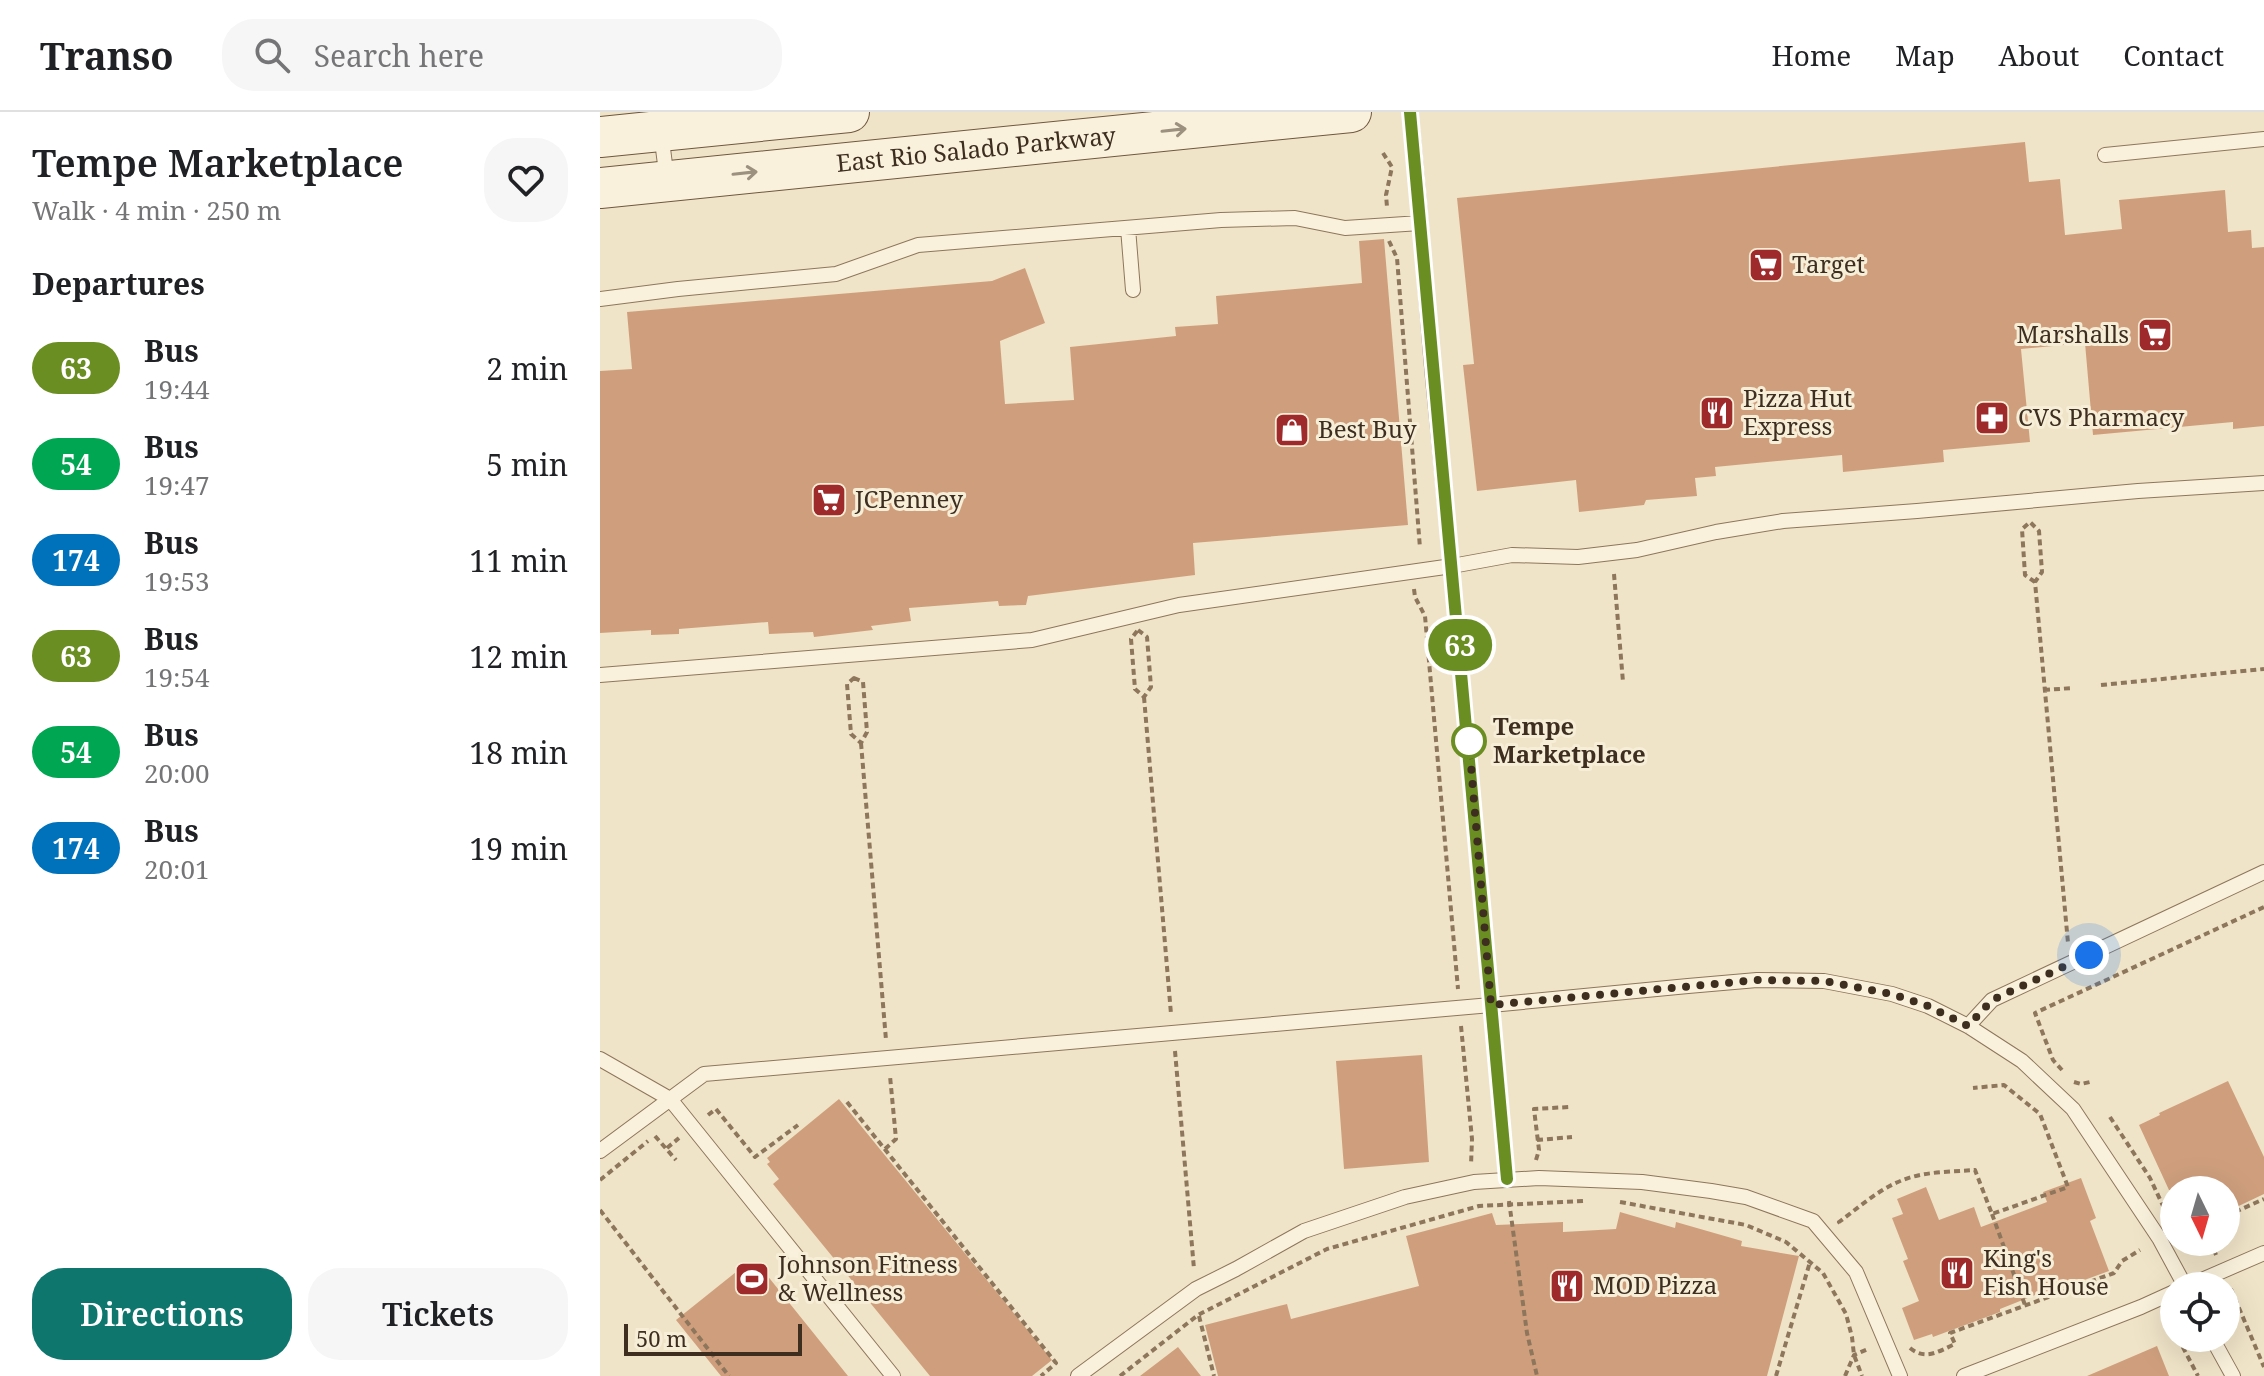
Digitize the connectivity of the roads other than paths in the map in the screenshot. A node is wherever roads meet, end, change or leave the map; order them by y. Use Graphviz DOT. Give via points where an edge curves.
graph roads {
  1 [pos="849,112"];
  2 [pos="1351,112"];
  3 [pos="1410,112"];
  4 [pos="660,122"];
  5 [pos="600,137"];
  6 [pos="2264,139"];
  7 [pos="2105,155"];
  8 [pos="667,181"];
  9 [pos="600,188"];
  10 [pos="1420,223"];
  11 [pos="1128,228"];
  12 [pos="1133,290"];
  13 [pos="600,299"];
  14 [pos="2264,483"];
  15 [pos="1452,566"];
  16 [pos="600,675"];
  17 [pos="2264,872"];
  18 [pos="1491,1005"];
  19 [pos="1968,1026"];
  20 [pos="600,1059"];
  21 [pos="670,1099"];
  22 [pos="600,1151"];
  23 [pos="1507,1179"];
  24 [pos="2264,1253"];
  25 [pos="2178,1272"];
  26 [pos="2218,1272"];
  27 [pos="2160,1298"];
  28 [pos="2220,1352"];
  29 [pos="893,1376"];
  30 [pos="1078,1376"];
  31 [pos="1900,1376"];
  32 [pos="1964,1376"];
  33 [pos="2233,1376"];
  1 -- 4 [label="main road"];
  8 -- 2 [label="main road, East Rio Salado Parkway, one-way"];
  3 -- 10 [label="lane"];
  4 -- 5 [label="main road"];
  4 -- 8 [label="lane"];
  6 -- 7 [label="lane"];
  8 -- 9 [label="main road, East Rio Salado Parkway"];
  10 -- 11 [label="lane" via="1345,228 1295,218"];
  10 -- 15 [label="lane"];
  11 -- 12 [label="lane"];
  11 -- 13 [label="lane" via="918,245 836,274"];
  14 -- 15 [label="lane" via="1783,521 1649,549 1578,557 1512,555"];
  15 -- 16 [label="lane" via="1179,605 1032,640"];
  15 -- 18 [label="lane"];
  17 -- 19 [label="lane" via="1992,1000"];
  18 -- 19 [label="lane" via="1757,980 1824,981 1892,994"];
  18 -- 21 [label="lane" via="704,1074"];
  18 -- 23 [label="lane"];
  19 -- 25 [label="lane" via="2022,1061 2073,1109"];
  20 -- 21 [label="lane"];
  21 -- 22 [label="lane"];
  21 -- 29 [label="lane"];
  23 -- 30 [label="lane" via="1405,1197 1304,1231 1196,1289"];
  23 -- 31 [label="lane" via="1677,1186 1746,1197 1813,1221 1856,1272"];
  24 -- 26 [label="lane"];
  27 -- 32 [label="lane"];
  28 -- 33 [label="lane"];
}
